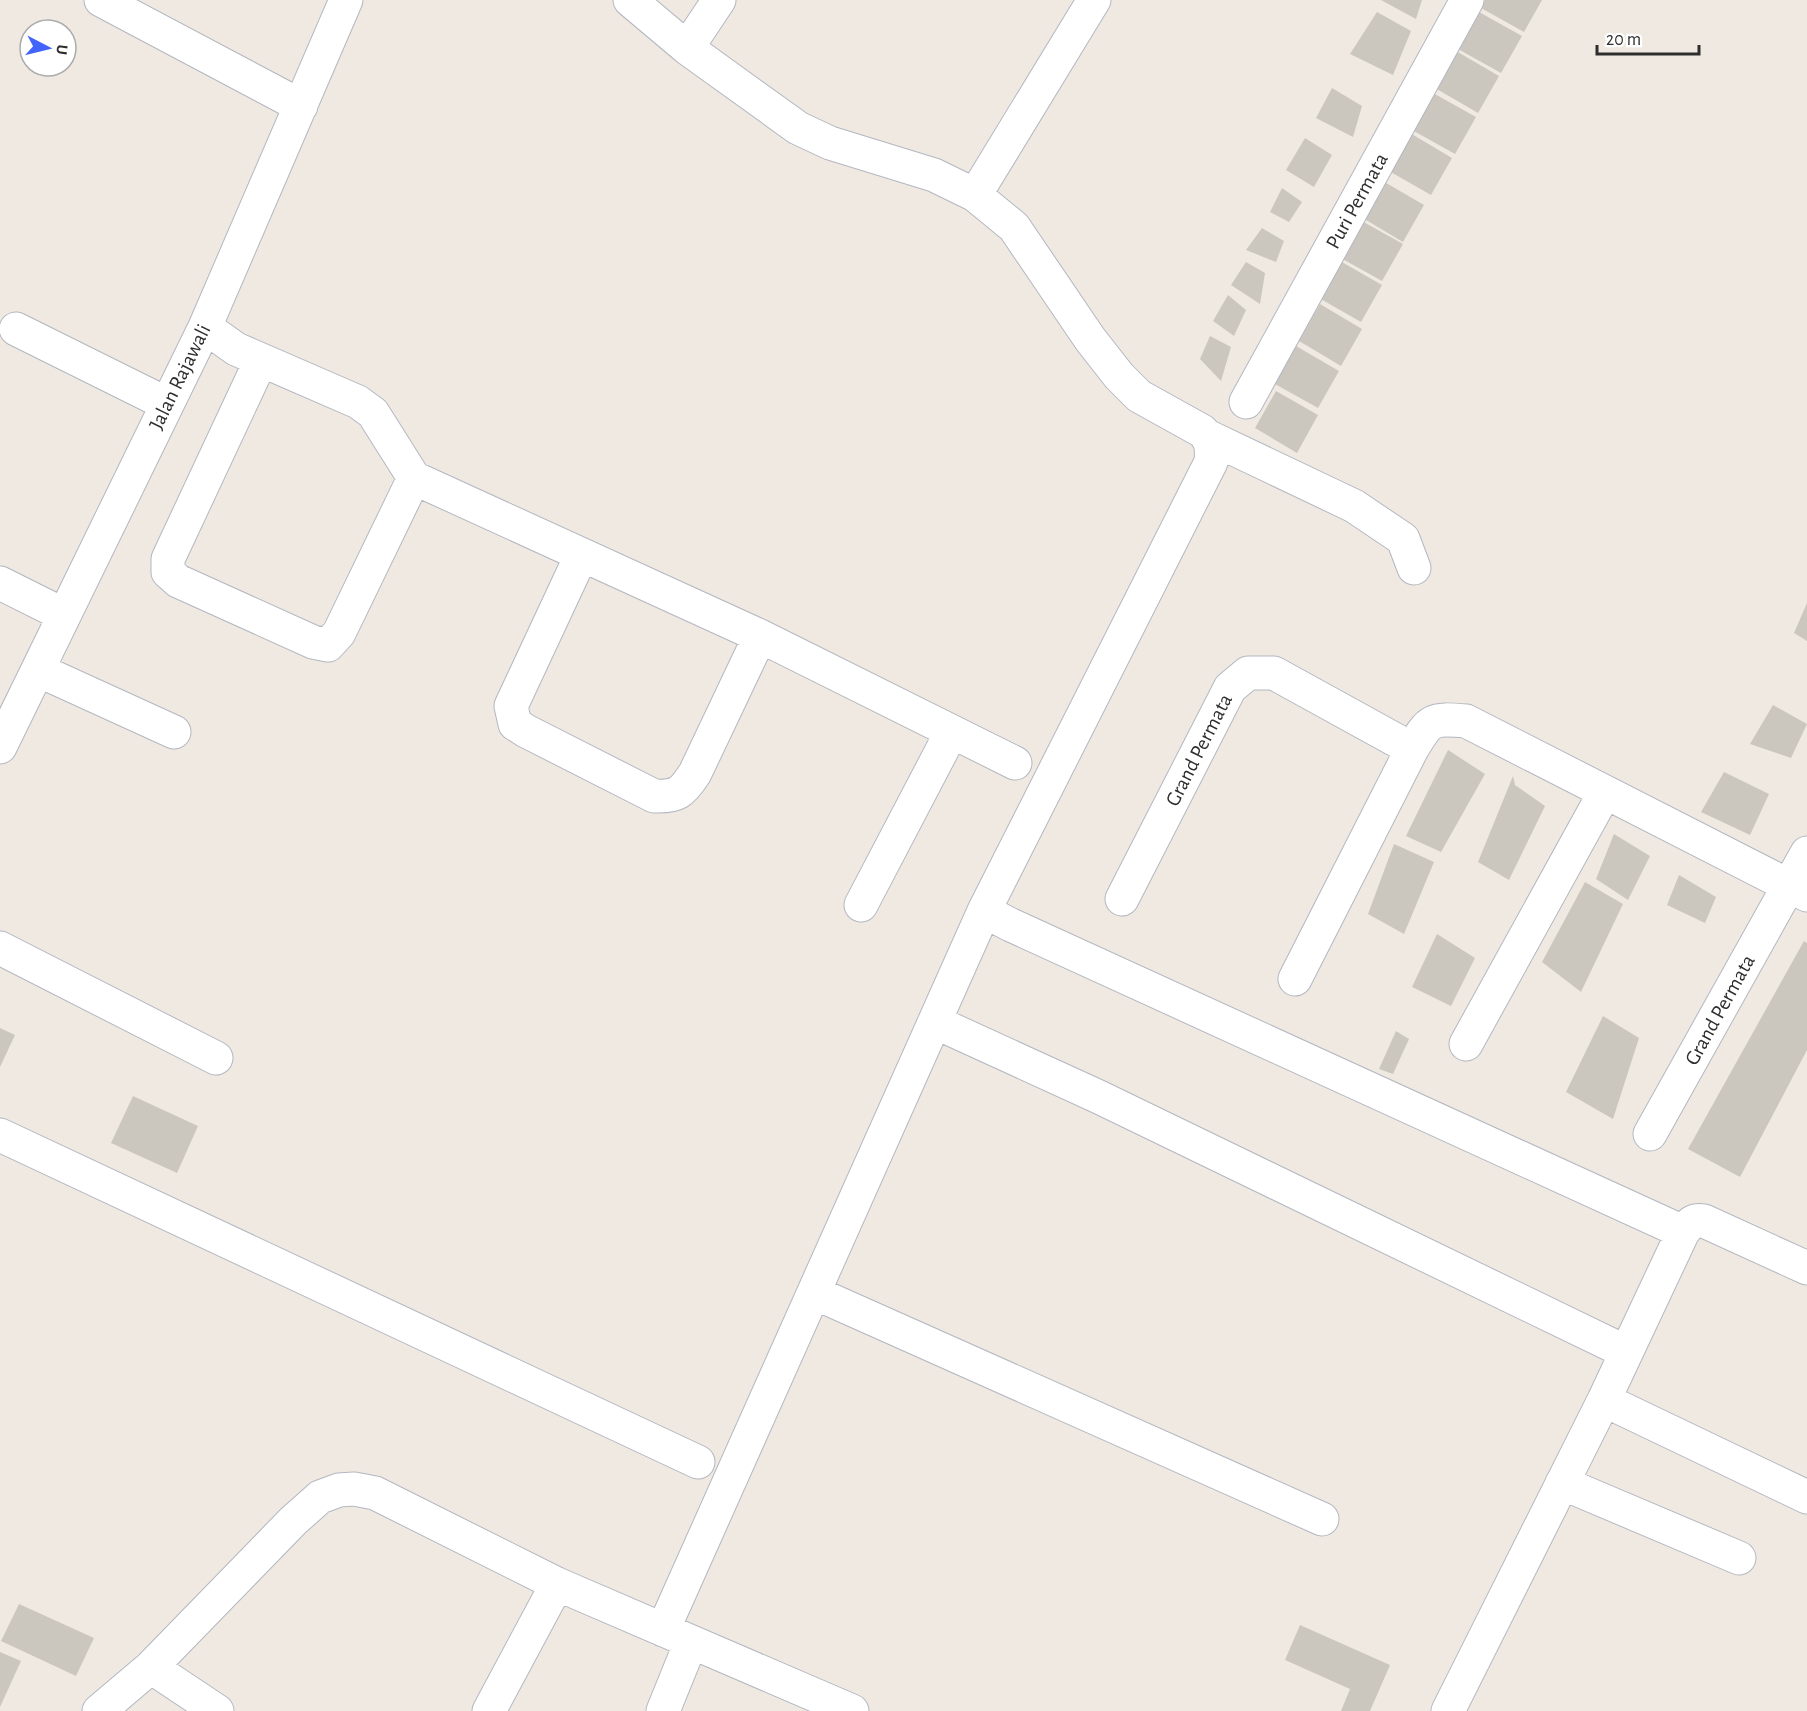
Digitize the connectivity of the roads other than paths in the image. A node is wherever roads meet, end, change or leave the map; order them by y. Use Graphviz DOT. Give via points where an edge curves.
graph roads {
  1 [pos="101,0"];
  2 [pos="346,0"];
  3 [pos="630,0"];
  4 [pos="719,0"];
  5 [pos="1094,0"];
  6 [pos="1467,0"];
  7 [pos="687,48"];
  8 [pos="301,106"];
  9 [pos="975,195"];
  10 [pos="205,327"];
  11 [pos="16,329"];
  12 [pos="261,360"];
  13 [pos="1246,402"];
  14 [pos="167,404"];
  15 [pos="1209,437"];
  16 [pos="414,478"];
  17 [pos="581,556"];
  18 [pos="1414,568"];
  19 [pos="0,583"];
  20 [pos="64,615"];
  21 [pos="760,636"];
  22 [pos="38,670"];
  23 [pos="174,732"];
  24 [pos="951,733"];
  25 [pos="0,747"];
  26 [pos="1412,749"];
  27 [pos="1015,763"];
  28 [pos="1605,792"];
  29 [pos="1807,853"];
  30 [pos="1798,891"];
  31 [pos="1122,899"];
  32 [pos="861,904"];
  33 [pos="984,911"];
  34 [pos="0,948"];
  35 [pos="1295,979"];
  36 [pos="935,1022"];
  37 [pos="1466,1044"];
  38 [pos="216,1058"];
  39 [pos="1650,1134"];
  40 [pos="0,1135"];
  41 [pos="1683,1232"];
  42 [pos="1807,1268"];
  43 [pos="814,1293"];
  44 [pos="1626,1352"];
  45 [pos="1604,1400"];
  46 [pos="698,1462"];
  47 [pos="1562,1483"];
  48 [pos="1807,1497"];
  49 [pos="1322,1519"];
  50 [pos="1739,1558"];
  51 [pos="557,1584"];
  52 [pos="677,1636"];
  53 [pos="151,1667"];
  54 [pos="99,1711"];
  55 [pos="217,1711"];
  56 [pos="489,1711"];
  57 [pos="663,1711"];
  58 [pos="852,1711"];
  59 [pos="1448,1711"];
  1 -- 8 [label="street"];
  2 -- 8 [label="street, Jalan Rajawali"];
  3 -- 7 [label="street"];
  4 -- 7 [label="street"];
  5 -- 9 [label="street"];
  6 -- 13 [label="street, Puri Permata"];
  7 -- 9 [label="street" via="798,128 830,143 934,175"];
  8 -- 10 [label="street, Jalan Rajawali"];
  9 -- 15 [label="street" via="1014,227 1089,339 1119,376 1139,396"];
  10 -- 12 [label="street" via="236,349"];
  10 -- 14 [label="street, Jalan Rajawali"];
  11 -- 14 [label="street"];
  12 -- 16 [label="street" via="358,402 373,413"];
  12 -- 16 [label="street" via="168,559 168,572 178,581 313,642 328,645 339,633"];
  14 -- 20 [label="street, Jalan Rajawali"];
  15 -- 18 [label="street" via="1354,506 1403,538"];
  15 -- 33 [label="street" via="1211,462"];
  16 -- 17 [label="street"];
  17 -- 21 [label="street"];
  17 -- 21 [label="street" via="511,706 515,724 654,795 672,797 685,789"];
  19 -- 20 [label="street"];
  20 -- 22 [label="street, Jalan Rajawali"];
  21 -- 24 [label="street"];
  22 -- 23 [label="street"];
  22 -- 25 [label="street, Jalan Rajawali"];
  24 -- 27 [label="street"];
  24 -- 32 [label="street"];
  26 -- 28 [label="street" via="1426,725 1442,719 1467,721"];
  26 -- 31 [label="street, Grand Permata" via="1274,673 1248,673 1230,688"];
  26 -- 35 [label="street"];
  28 -- 30 [label="street"];
  28 -- 37 [label="street"];
  29 -- 30 [label="street, Grand Permata"];
  30 -- 39 [label="street, Grand Permata"];
  33 -- 36 [label="street"];
  33 -- 41 [label="street"];
  34 -- 38 [label="street"];
  36 -- 43 [label="street"];
  36 -- 44 [label="street" via="1100,1097"];
  40 -- 46 [label="street"];
  41 -- 42 [label="street" via="1691,1222 1704,1221"];
  41 -- 44 [label="street"];
  43 -- 49 [label="street"];
  43 -- 52 [label="street"];
  44 -- 45 [label="street"];
  45 -- 47 [label="street"];
  45 -- 48 [label="street"];
  47 -- 50 [label="street"];
  47 -- 59 [label="street"];
  51 -- 52 [label="street"];
  51 -- 53 [label="street" via="375,1493 339,1490 320,1497 293,1521"];
  51 -- 56 [label="street"];
  52 -- 57 [label="street"];
  52 -- 58 [label="street"];
  53 -- 54 [label="street"];
  53 -- 55 [label="street"];
}
